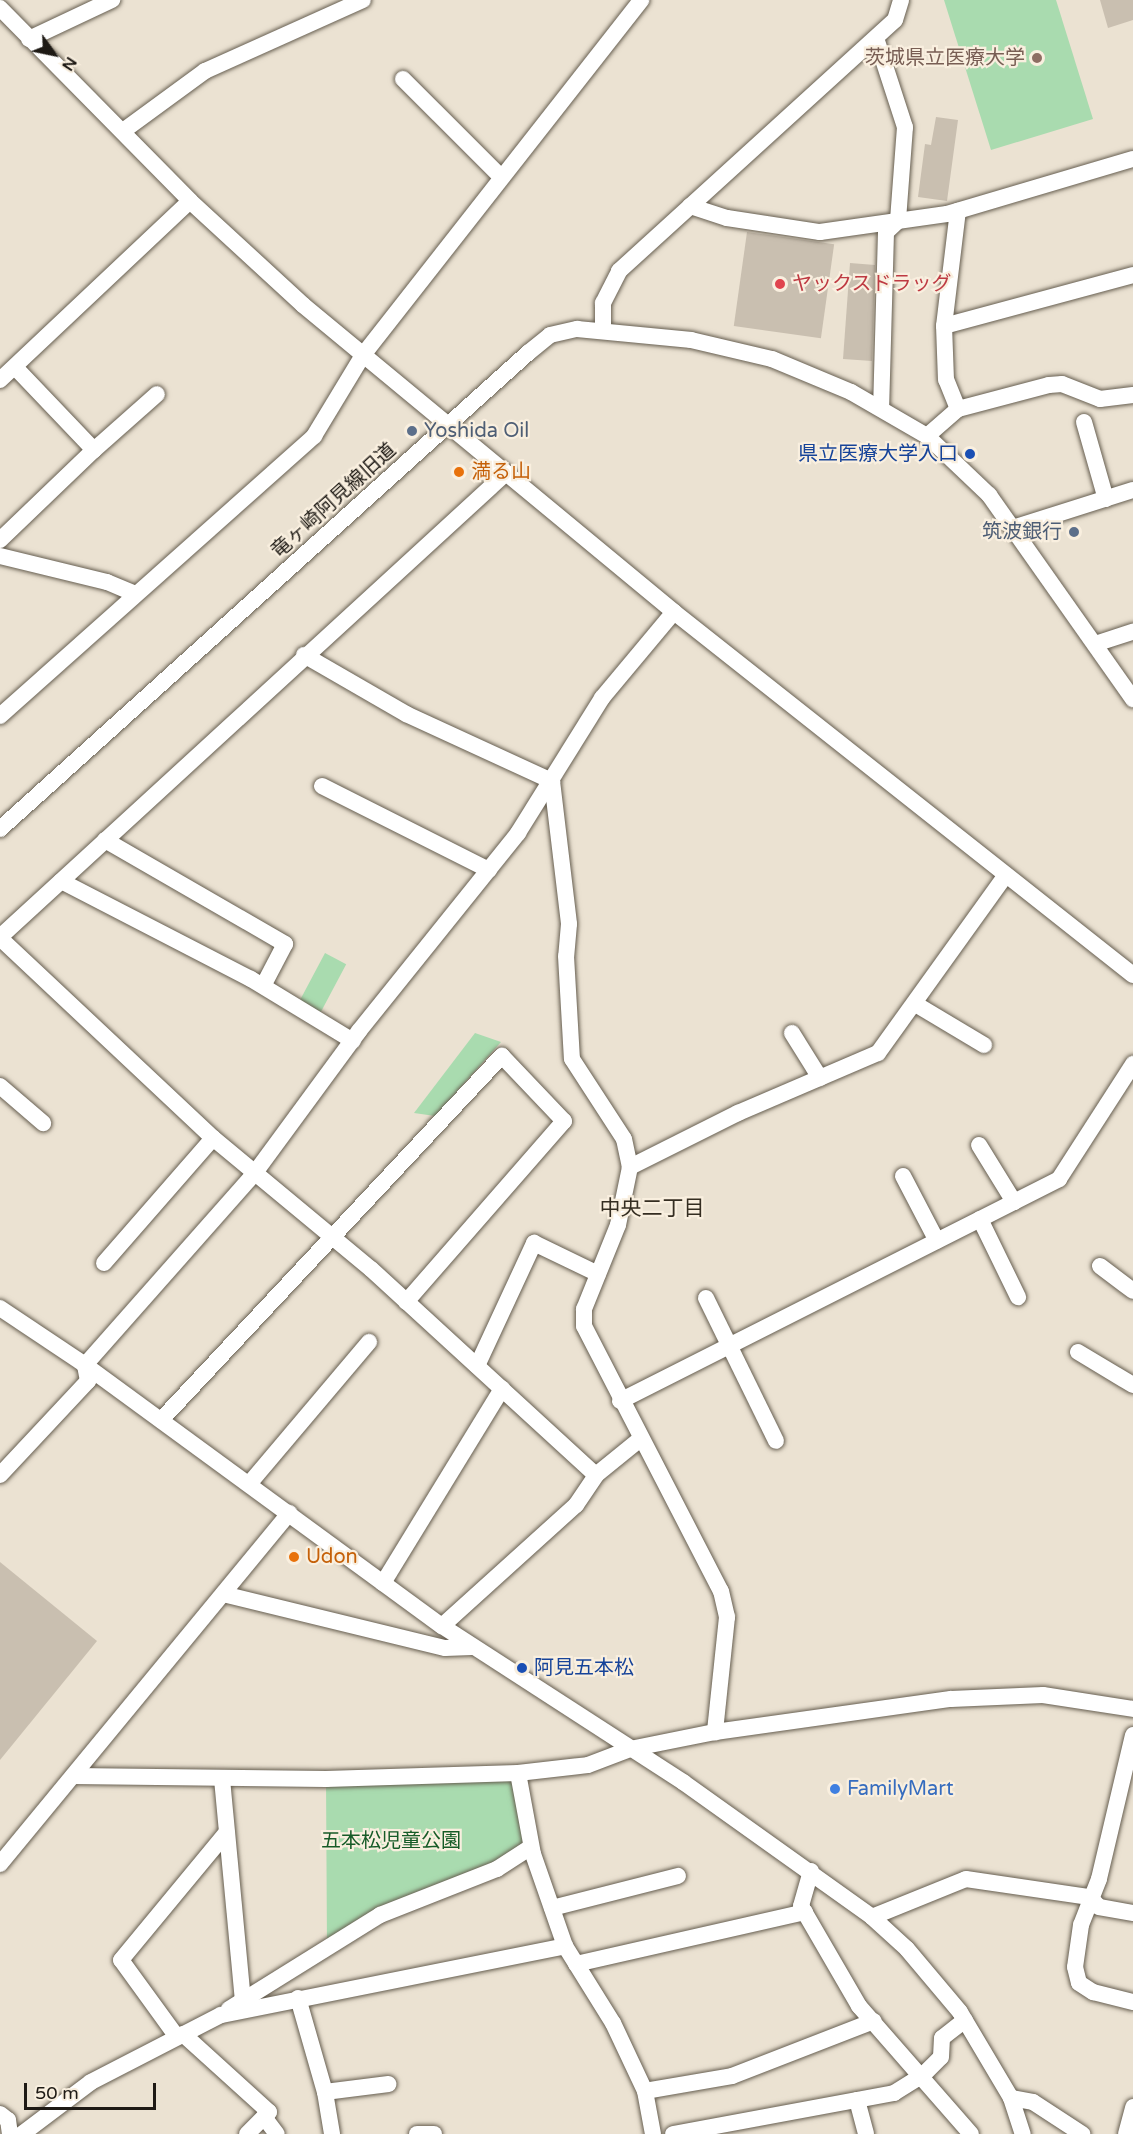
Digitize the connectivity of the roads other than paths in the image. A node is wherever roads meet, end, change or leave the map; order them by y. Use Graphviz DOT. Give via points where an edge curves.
graph roads {
  1 [pos="112,0"];
  2 [pos="363,0"];
  3 [pos="641,0"];
  4 [pos="902,0"];
  5 [pos="0,8"];
  6 [pos="876,38"];
  7 [pos="29,39"];
  8 [pos="403,79"];
  9 [pos="123,131"];
  10 [pos="1133,159"];
  11 [pos="501,177"];
  12 [pos="190,201"];
  13 [pos="690,206"];
  14 [pos="958,211"];
  15 [pos="898,221"];
  16 [pos="1133,275"];
  17 [pos="944,326"];
  18 [pos="603,330"];
  19 [pos="363,355"];
  20 [pos="16,368"];
  21 [pos="0,380"];
  22 [pos="157,393"];
  23 [pos="1133,394"];
  24 [pos="881,407"];
  25 [pos="958,409"];
  26 [pos="1084,422"];
  27 [pos="448,426"];
  28 [pos="927,435"];
  29 [pos="94,450"];
  30 [pos="506,473"];
  31 [pos="1133,490"];
  32 [pos="1106,499"];
  33 [pos="1013,528"];
  34 [pos="0,540"];
  35 [pos="0,556"];
  36 [pos="135,594"];
  37 [pos="674,612"];
  38 [pos="1133,632"];
  39 [pos="1095,644"];
  40 [pos="304,655"];
  41 [pos="1133,699"];
  42 [pos="0,716"];
  43 [pos="552,781"];
  44 [pos="322,786"];
  45 [pos="0,829"];
  46 [pos="105,840"];
  47 [pos="489,870"];
  48 [pos="1006,875"];
  49 [pos="61,880"];
  50 [pos="0,938"];
  51 [pos="1133,975"];
  52 [pos="263,986"];
  53 [pos="917,1005"];
  54 [pos="792,1033"];
  55 [pos="353,1041"];
  56 [pos="984,1045"];
  57 [pos="1133,1064"];
  58 [pos="820,1078"];
  59 [pos="0,1086"];
  60 [pos="44,1123"];
  61 [pos="213,1138"];
  62 [pos="979,1144"];
  63 [pos="630,1167"];
  64 [pos="254,1174"];
  65 [pos="903,1176"];
  66 [pos="1014,1202"];
  67 [pos="980,1220"];
  68 [pos="334,1239"];
  69 [pos="937,1241"];
  70 [pos="104,1263"];
  71 [pos="1100,1266"];
  72 [pos="598,1274"];
  73 [pos="1133,1291"];
  74 [pos="1018,1297"];
  75 [pos="706,1298"];
  76 [pos="406,1302"];
  77 [pos="0,1308"];
  78 [pos="369,1342"];
  79 [pos="730,1346"];
  80 [pos="1078,1352"];
  81 [pos="85,1365"];
  82 [pos="477,1366"];
  83 [pos="1133,1385"];
  84 [pos="502,1389"];
  85 [pos="620,1401"];
  86 [pos="161,1420"];
  87 [pos="639,1440"];
  88 [pos="776,1441"];
  89 [pos="0,1475"];
  90 [pos="596,1475"];
  91 [pos="249,1484"];
  92 [pos="289,1513"];
  93 [pos="383,1583"];
  94 [pos="223,1593"];
  95 [pos="442,1626"];
  96 [pos="472,1647"];
  97 [pos="1133,1709"];
  98 [pos="715,1732"];
  99 [pos="1133,1735"];
  100 [pos="630,1749"];
  101 [pos="518,1773"];
  102 [pos="74,1776"];
  103 [pos="222,1779"];
  104 [pos="227,1832"];
  105 [pos="531,1846"];
  106 [pos="0,1864"];
  107 [pos="811,1871"];
  108 [pos="678,1876"];
  109 [pos="1090,1897"];
  110 [pos="552,1908"];
  111 [pos="805,1912"];
  112 [pos="1133,1913"];
  113 [pos="872,1917"];
  114 [pos="565,1946"];
  115 [pos="576,1964"];
  116 [pos="298,1998"];
  117 [pos="243,2001"];
  118 [pos="1133,2002"];
  119 [pos="212,2020"];
  120 [pos="965,2020"];
  121 [pos="874,2021"];
  122 [pos="180,2036"];
  123 [pos="923,2075"];
  124 [pos="388,2084"];
  125 [pos="645,2091"];
  126 [pos="326,2092"];
  127 [pos="1011,2098"];
  128 [pos="857,2100"];
  129 [pos="1133,2107"];
  130 [pos="0,2114"];
  131 [pos="264,2117"];
  132 [pos="10,2134"];
  133 [pos="22,2134"];
  134 [pos="247,2134"];
  135 [pos="277,2134"];
  136 [pos="332,2134"];
  137 [pos="417,2134"];
  138 [pos="434,2134"];
  139 [pos="653,2134"];
  140 [pos="673,2134"];
  141 [pos="866,2134"];
  142 [pos="971,2134"];
  143 [pos="1023,2134"];
  144 [pos="1082,2134"];
  145 [pos="1126,2134"];
  1 -- 7 [label="street"];
  2 -- 9 [label="street" via="205,71"];
  3 -- 11 [label="street"];
  4 -- 6 [label="street" via="895,21"];
  5 -- 7 [label="street"];
  6 -- 13 [label="street"];
  6 -- 15 [label="street" via="905,127"];
  7 -- 9 [label="street"];
  8 -- 11 [label="street"];
  9 -- 12 [label="street"];
  10 -- 14 [label="street"];
  11 -- 19 [label="street"];
  12 -- 19 [label="street"];
  12 -- 20 [label="street"];
  13 -- 15 [label="street" via="726,218 797,231"];
  13 -- 18 [label="street" via="613,279 603,303"];
  14 -- 15 [label="street"];
  14 -- 17 [label="street"];
  15 -- 24 [label="street" via="886,232"];
  16 -- 17 [label="street"];
  17 -- 25 [label="street" via="946,380"];
  18 -- 24 [label="street, 竜ヶ崎阿見線旧道" via="691,340 772,359"];
  18 -- 27 [label="street, 竜ヶ崎阿見線旧道" via="550,335"];
  19 -- 27 [label="street"];
  19 -- 36 [label="street" via="314,436"];
  20 -- 21 [label="street"];
  20 -- 29 [label="street"];
  22 -- 29 [label="street"];
  23 -- 25 [label="street" via="1100,399 1062,384 1049,385"];
  24 -- 28 [label="street, 竜ヶ崎阿見線旧道"];
  25 -- 28 [label="street"];
  26 -- 32 [label="street"];
  27 -- 30 [label="street"];
  27 -- 45 [label="street, 竜ヶ崎阿見線旧道"];
  28 -- 33 [label="street, 竜ヶ崎阿見線旧道" via="966,470"];
  29 -- 34 [label="street"];
  30 -- 37 [label="street"];
  30 -- 40 [label="street"];
  31 -- 32 [label="street"];
  32 -- 33 [label="street"];
  33 -- 39 [label="street, 竜ヶ崎阿見線旧道"];
  35 -- 36 [label="street" via="107,582"];
  36 -- 42 [label="street"];
  37 -- 43 [label="street" via="602,698 570,743"];
  37 -- 48 [label="street"];
  38 -- 39 [label="street"];
  39 -- 41 [label="street, 竜ヶ崎阿見線旧道"];
  40 -- 43 [label="street" via="406,714"];
  40 -- 46 [label="street"];
  43 -- 47 [label="street"];
  43 -- 63 [label="street" via="569,924 566,957 572,1059 624,1139"];
  44 -- 47 [label="street"];
  46 -- 49 [label="street"];
  46 -- 52 [label="street" via="285,944"];
  47 -- 55 [label="street"];
  48 -- 51 [label="street"];
  48 -- 53 [label="street" via="957,939"];
  49 -- 50 [label="street"];
  49 -- 52 [label="street"];
  50 -- 61 [label="street"];
  52 -- 55 [label="street"];
  53 -- 56 [label="street"];
  53 -- 58 [label="street" via="878,1053"];
  54 -- 58 [label="street"];
  55 -- 64 [label="street"];
  57 -- 66 [label="street" via="1059,1179"];
  58 -- 63 [label="street"];
  59 -- 60 [label="street"];
  61 -- 64 [label="street"];
  61 -- 70 [label="street"];
  62 -- 66 [label="street"];
  63 -- 72 [label="street" via="618,1225"];
  64 -- 68 [label="street"];
  64 -- 81 [label="street"];
  65 -- 69 [label="street"];
  66 -- 67 [label="street"];
  67 -- 69 [label="street"];
  67 -- 74 [label="street"];
  68 -- 76 [label="street"];
  68 -- 76 [label="street" via="502,1056 564,1121"];
  68 -- 86 [label="street"];
  69 -- 79 [label="street"];
  71 -- 73 [label="street"];
  72 -- 82 [label="street" via="534,1243"];
  72 -- 85 [label="street" via="584,1309 584,1326"];
  75 -- 79 [label="street"];
  76 -- 82 [label="street"];
  77 -- 81 [label="street"];
  78 -- 91 [label="street"];
  79 -- 85 [label="street"];
  79 -- 88 [label="street"];
  80 -- 83 [label="street"];
  81 -- 86 [label="street"];
  81 -- 89 [label="street" via="88,1381"];
  82 -- 84 [label="street"];
  84 -- 90 [label="street"];
  84 -- 93 [label="street"];
  85 -- 87 [label="street"];
  86 -- 91 [label="street"];
  87 -- 90 [label="street"];
  87 -- 98 [label="street" via="721,1591 727,1617"];
  90 -- 95 [label="street" via="576,1505"];
  91 -- 92 [label="street"];
  92 -- 93 [label="street"];
  92 -- 94 [label="street"];
  93 -- 95 [label="street"];
  94 -- 96 [label="street" via="445,1648"];
  94 -- 102 [label="street"];
  95 -- 96 [label="street"];
  96 -- 100 [label="street"];
  97 -- 98 [label="street" via="1043,1695 995,1695"];
  98 -- 100 [label="street"];
  99 -- 109 [label="street" via="1099,1879"];
  100 -- 101 [label="street" via="588,1765"];
  100 -- 107 [label="street"];
  101 -- 103 [label="street"];
  101 -- 105 [label="street"];
  102 -- 103 [label="street"];
  102 -- 106 [label="street"];
  103 -- 104 [label="street"];
  104 -- 117 [label="street"];
  104 -- 122 [label="street" via="121,1960"];
  105 -- 110 [label="street"];
  105 -- 117 [label="street" via="497,1869 380,1915"];
  107 -- 111 [label="street" via="801,1906"];
  107 -- 113 [label="street"];
  108 -- 110 [label="street"];
  109 -- 112 [label="street" via="1099,1906"];
  109 -- 113 [label="street" via="966,1879"];
  109 -- 118 [label="street" via="1075,1967 1079,1983"];
  110 -- 114 [label="street"];
  111 -- 115 [label="street"];
  111 -- 121 [label="street" via="859,2006"];
  113 -- 120 [label="street" via="907,1949"];
  114 -- 115 [label="street"];
  114 -- 116 [label="street"];
  115 -- 125 [label="street" via="613,2023"];
  116 -- 119 [label="street"];
  116 -- 126 [label="street"];
  117 -- 119 [label="street"];
  119 -- 122 [label="street"];
  120 -- 123 [label="street" via="942,2038 941,2057"];
  120 -- 127 [label="street"];
  121 -- 123 [label="street"];
  121 -- 125 [label="street" via="732,2076"];
  122 -- 131 [label="street" via="269,2112"];
  122 -- 133 [label="street" via="91,2082"];
  123 -- 128 [label="street" via="894,2093"];
  123 -- 142 [label="street"];
  124 -- 126 [label="street"];
  125 -- 139 [label="street"];
  126 -- 136 [label="street"];
  127 -- 143 [label="street"];
  127 -- 144 [label="street" via="1034,2102"];
  128 -- 140 [label="street"];
  128 -- 141 [label="street"];
  129 -- 145 [label="street"];
  130 -- 132 [label="street" via="9,2120"];
  131 -- 134 [label="street"];
  131 -- 135 [label="street"];
  137 -- 138 [label="street"];
}
